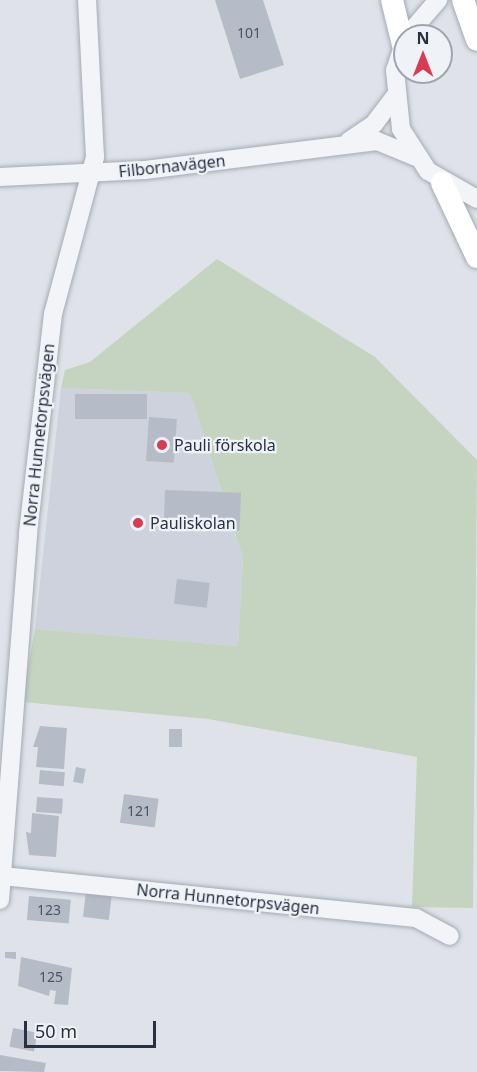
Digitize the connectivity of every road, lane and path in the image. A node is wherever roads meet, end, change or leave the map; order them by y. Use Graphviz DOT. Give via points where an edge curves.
graph roads {
  1 [pos="87,0"];
  2 [pos="392,0"];
  3 [pos="438,0"];
  4 [pos="463,0"];
  5 [pos="400,24"];
  6 [pos="414,24"];
  7 [pos="477,39"];
  8 [pos="397,84"];
  9 [pos="394,97"];
  10 [pos="344,144"];
  11 [pos="416,157"];
  12 [pos="90,174"];
  13 [pos="0,177"];
  14 [pos="442,183"];
  15 [pos="477,199"];
  16 [pos="477,257"];
  17 [pos="2,876"];
  18 [pos="0,900"];
  19 [pos="450,936"];
  1 -- 12 [label="street, Norra Hunnetorpsvägen" via="96,132"];
  2 -- 5 [label="main road"];
  3 -- 6 [label="street"];
  4 -- 7 [label="main road"];
  8 -- 9 [label="street"];
  9 -- 10 [label="street, Filbornavägen" via="364,134"];
  9 -- 11 [label="street" via="400,129"];
  10 -- 11 [label="street, Filbornavägen" via="395,144"];
  10 -- 12 [label="street, Filbornavägen"];
  11 -- 14 [label="street"];
  12 -- 13 [label="street, Filbornavägen"];
  12 -- 17 [label="street, Norra Hunnetorpsvägen" via="53,314 28,533"];
  14 -- 15 [label="street"];
  14 -- 16 [label="main road"];
  17 -- 18 [label="street, Norra Hunnetorpsvägen"];
  17 -- 19 [label="street, Norra Hunnetorpsvägen" via="416,918"];
}
